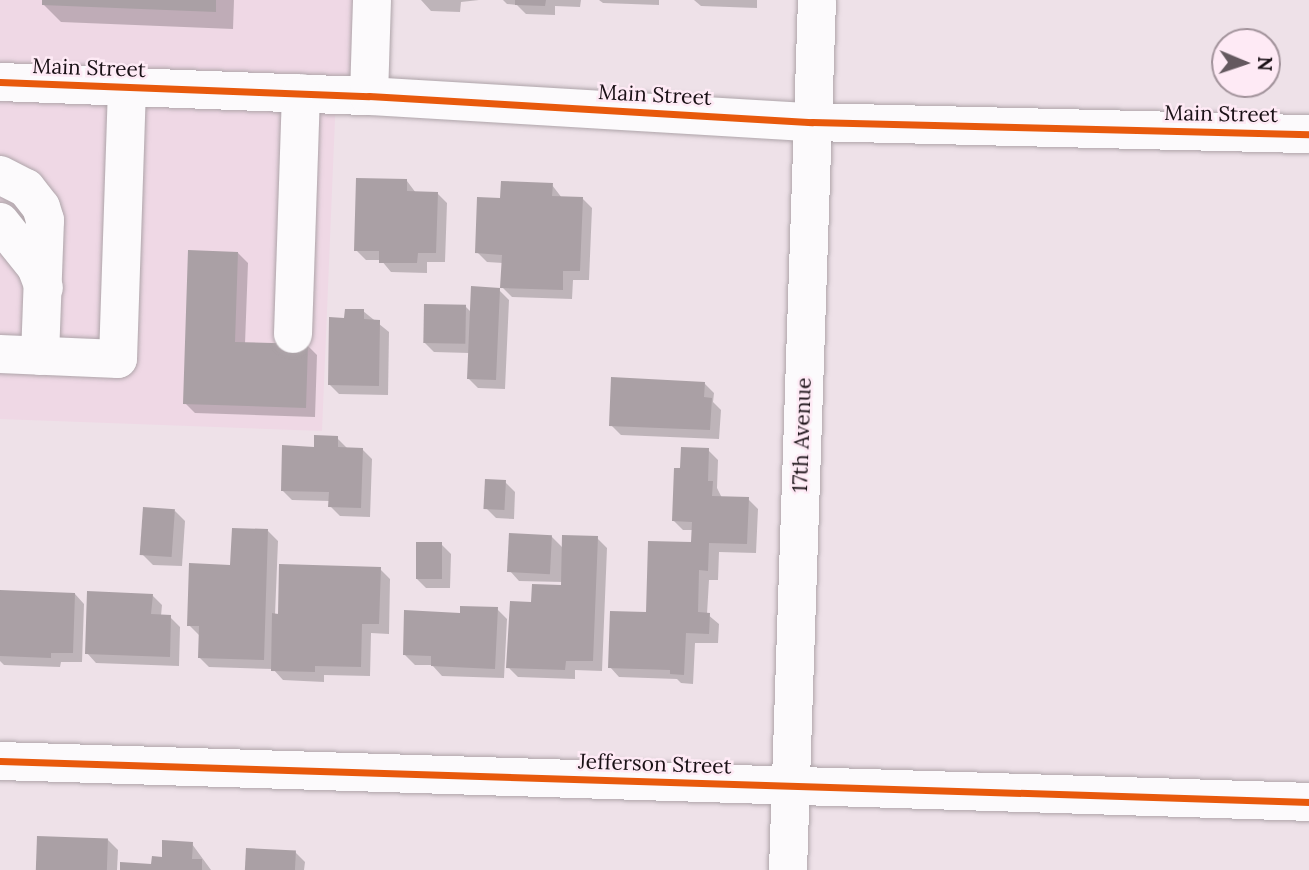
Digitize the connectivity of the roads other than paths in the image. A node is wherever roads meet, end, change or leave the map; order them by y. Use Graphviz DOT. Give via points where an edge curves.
graph roads {
  1 [pos="372,0"];
  2 [pos="817,0"];
  3 [pos="0,82"];
  4 [pos="127,87"];
  5 [pos="302,93"];
  6 [pos="369,96"];
  7 [pos="812,122"];
  8 [pos="1309,134"];
  9 [pos="0,175"];
  10 [pos="0,222"];
  11 [pos="44,288"];
  12 [pos="293,334"];
  13 [pos="0,354"];
  14 [pos="40,356"];
  15 [pos="0,761"];
  16 [pos="791,785"];
  17 [pos="1309,802"];
  18 [pos="788,870"];
  1 -- 6 [label="street"];
  2 -- 7 [label="street, 17th Avenue"];
  3 -- 4 [label="street, Main Street"];
  4 -- 5 [label="street, Main Street"];
  4 -- 14 [label="street" via="118,359"];
  5 -- 6 [label="street, Main Street"];
  5 -- 12 [label="street"];
  6 -- 7 [label="street, Main Street"];
  7 -- 8 [label="street, Main Street"];
  7 -- 16 [label="street, 17th Avenue"];
  9 -- 11 [label="street" via="26,188 41,207 46,235"];
  10 -- 11 [label="street" via="36,267"];
  11 -- 14 [label="street"];
  13 -- 14 [label="street"];
  15 -- 16 [label="street, Jefferson Street"];
  16 -- 17 [label="street, Jefferson Street"];
  16 -- 18 [label="street, 17th Avenue"];
}
